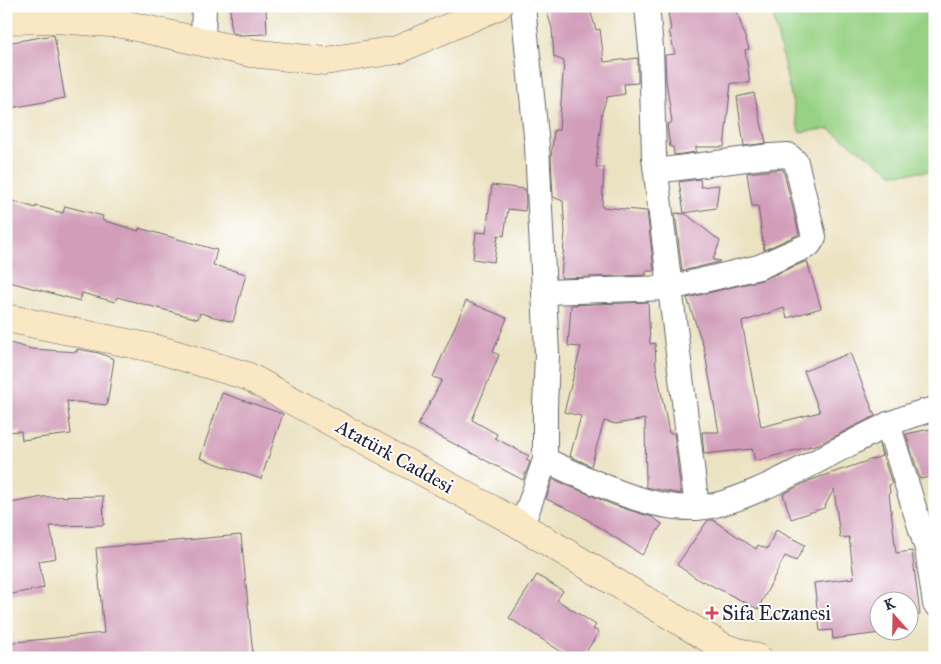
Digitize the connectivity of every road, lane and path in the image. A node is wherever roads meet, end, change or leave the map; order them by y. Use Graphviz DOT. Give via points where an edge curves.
graph roads {
  1 [pos="204,6"];
  2 [pos="498,6"];
  3 [pos="523,6"];
  4 [pos="648,6"];
  5 [pos="6,20"];
  6 [pos="203,42"];
  7 [pos="656,171"];
  8 [pos="670,288"];
  9 [pos="544,292"];
  10 [pos="6,318"];
  11 [pos="935,409"];
  12 [pos="888,424"];
  13 [pos="544,460"];
  14 [pos="697,508"];
  15 [pos="522,526"];
  16 [pos="931,548"];
  17 [pos="935,604"];
  18 [pos="723,652"];
  19 [pos="758,658"];
  1 -- 6 [label="street"];
  2 -- 6 [label="main road" via="397,50 325,61 251,53"];
  3 -- 9 [label="street" via="537,146"];
  4 -- 7 [label="street"];
  5 -- 6 [label="main road" via="56,19 123,24"];
  7 -- 8 [label="street"];
  7 -- 8 [label="street" via="788,155 796,162 814,237 809,245 759,267"];
  8 -- 9 [label="street"];
  8 -- 14 [label="street"];
  9 -- 13 [label="street" via="547,354"];
  10 -- 15 [label="main road, Atatürk Caddesi" via="157,349 247,376"];
  11 -- 12 [label="street"];
  12 -- 14 [label="street" via="753,492"];
  12 -- 16 [label="street"];
  13 -- 14 [label="street" via="640,499 674,507"];
  13 -- 15 [label="street"];
  15 -- 18 [label="main road, Atatürk Caddesi"];
  16 -- 17 [label="street"];
  18 -- 19 [label="main road, Atatürk Caddesi"];
}
